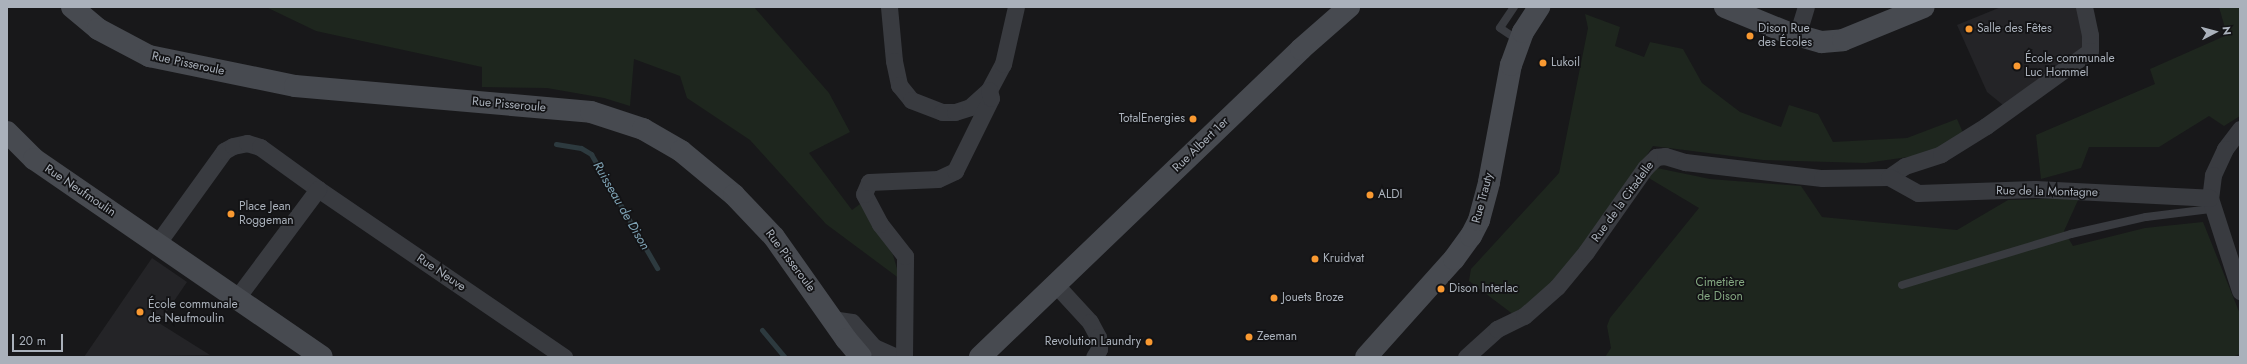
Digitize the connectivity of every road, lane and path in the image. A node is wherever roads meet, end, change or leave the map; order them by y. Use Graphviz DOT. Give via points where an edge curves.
graph roads {
  1 [pos="72,7"];
  2 [pos="889,7"];
  3 [pos="1016,7"];
  4 [pos="1349,7"];
  5 [pos="1514,7"];
  6 [pos="1539,7"];
  7 [pos="1725,7"];
  8 [pos="1806,7"];
  9 [pos="1924,7"];
  10 [pos="2084,7"];
  11 [pos="1791,34"];
  12 [pos="1519,41"];
  13 [pos="989,90"];
  14 [pos="2240,129"];
  15 [pos="7,132"];
  16 [pos="1889,177"];
  17 [pos="1822,178"];
  18 [pos="318,189"];
  19 [pos="2211,203"];
  20 [pos="157,244"];
  21 [pos="1056,285"];
  22 [pos="1902,285"];
  23 [pos="2240,291"];
  24 [pos="236,299"];
  25 [pos="831,319"];
  26 [pos="322,357"];
  27 [pos="564,357"];
  28 [pos="861,357"];
  29 [pos="896,357"];
  30 [pos="904,357"];
  31 [pos="980,357"];
  32 [pos="1094,357"];
  33 [pos="1366,357"];
  34 [pos="1466,357"];
  1 -- 25 [label="main road, Rue Pisseroule" via="98,29 149,56 294,86 591,112 643,129 681,151 734,195 774,237"];
  2 -- 13 [label="street" via="899,85 911,100 927,108 955,112 970,107"];
  3 -- 13 [label="street" via="1003,64"];
  4 -- 21 [label="main road, Rue Albert 1er"];
  5 -- 12 [label="lane" via="1500,28"];
  6 -- 12 [label="main road, Rue Trauty"];
  7 -- 11 [label="main road"];
  8 -- 11 [label="street"];
  9 -- 11 [label="main road" via="1843,40 1822,42"];
  10 -- 16 [label="street" via="2090,35 2090,51 1986,126 1941,154 1905,166"];
  12 -- 33 [label="main road, Rue Trauty" via="1511,65 1489,182 1479,220 1454,259"];
  13 -- 30 [label="street" via="991,98 955,171 938,179 869,182 864,194 880,224 905,256"];
  14 -- 19 [label="street" via="2225,149 2216,168"];
  15 -- 20 [label="main road, Rue Neufmoulin" via="34,159"];
  16 -- 17 [label="street, Rue de la Montagne"];
  16 -- 19 [label="street, Rue de la Montagne" via="1918,193 2035,189"];
  17 -- 34 [label="street, Rue de la Citadelle" via="1685,162 1665,156 1656,157 1645,168 1586,252 1557,287 1524,316 1497,329"];
  18 -- 20 [label="street" via="260,147 247,143 233,146 224,151"];
  18 -- 24 [label="street"];
  18 -- 27 [label="street, Rue Neuve"];
  19 -- 22 [label="lane" via="2071,234"];
  19 -- 23 [label="street"];
  20 -- 24 [label="main road"];
  21 -- 31 [label="main road"];
  21 -- 32 [label="street" via="1090,322 1098,337 1099,349"];
  24 -- 26 [label="main road"];
  25 -- 28 [label="main road, Rue Pisseroule"];
  25 -- 29 [label="street" via="852,322 874,347"];
}
